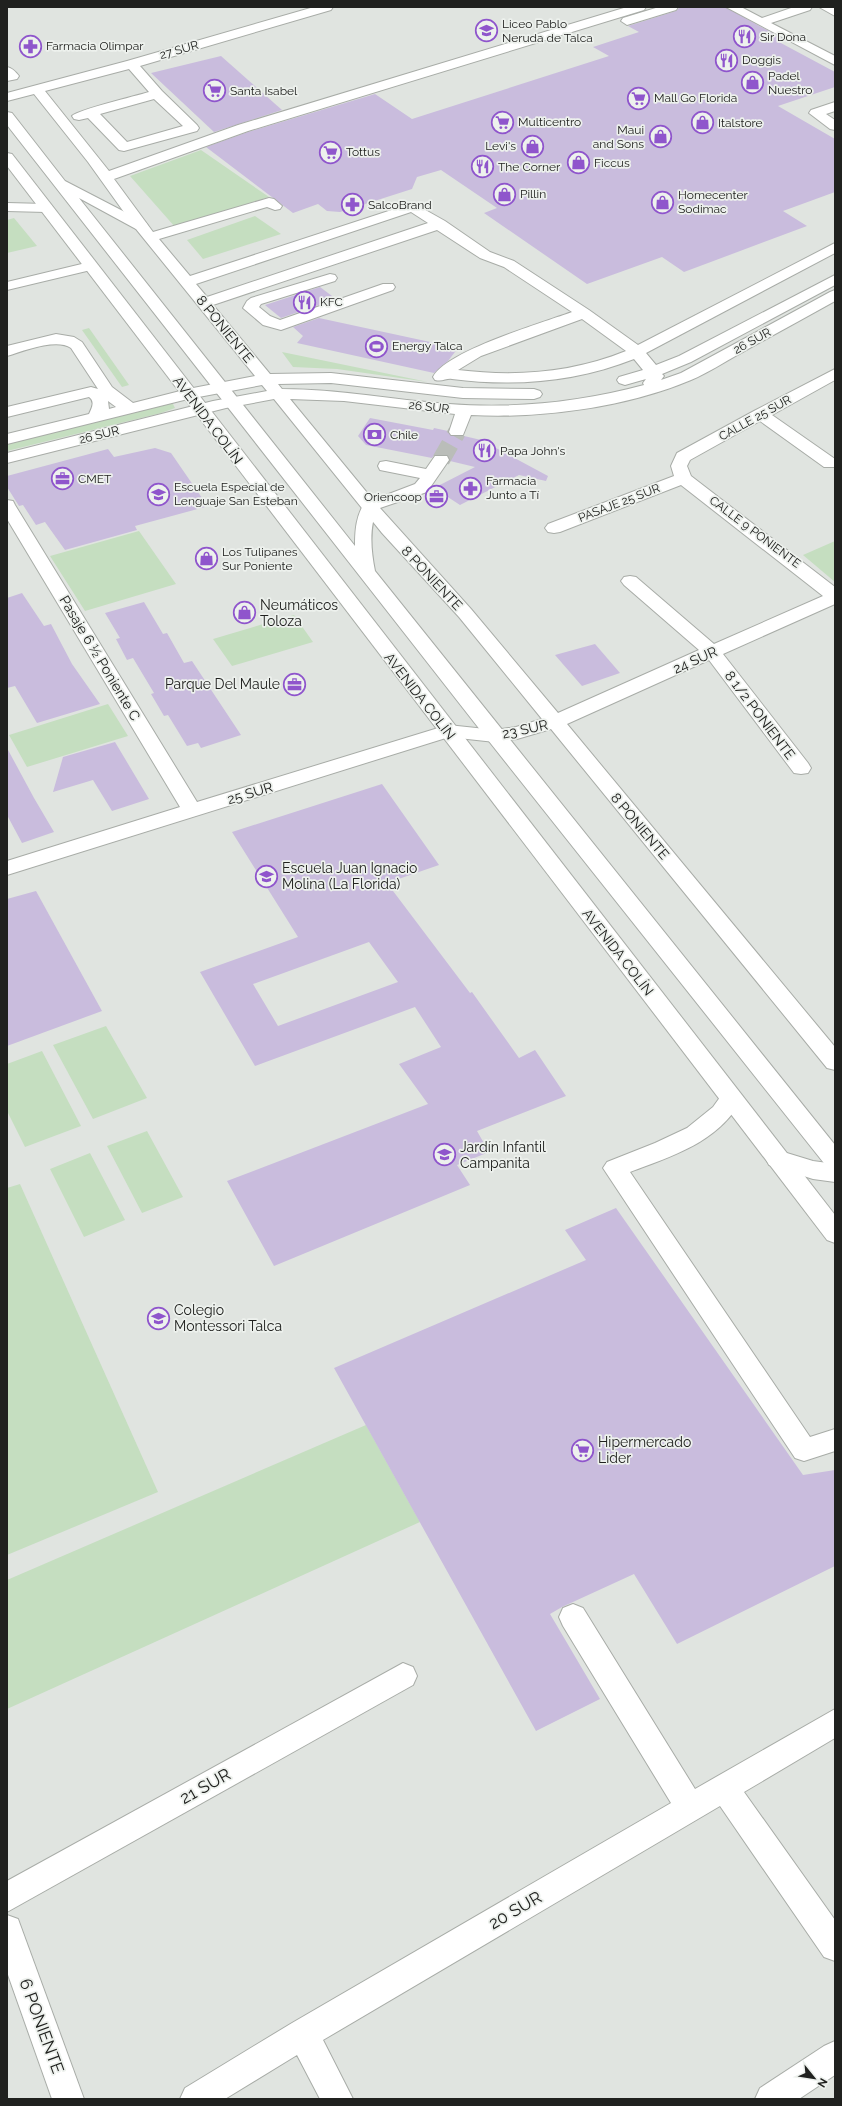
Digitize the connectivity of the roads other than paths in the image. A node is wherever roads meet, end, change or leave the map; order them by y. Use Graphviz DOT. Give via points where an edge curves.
graph roads {
  1 [pos="327,7"];
  2 [pos="640,7"];
  3 [pos="672,7"];
  4 [pos="732,7"];
  5 [pos="806,7"];
  6 [pos="825,7"];
  7 [pos="835,12"];
  8 [pos="761,22"];
  9 [pos="553,44"];
  10 [pos="833,59"];
  11 [pos="132,64"];
  12 [pos="7,71"];
  13 [pos="7,77"];
  14 [pos="37,89"];
  15 [pos="157,94"];
  16 [pos="7,98"];
  17 [pos="835,106"];
  18 [pos="90,112"];
  19 [pos="7,116"];
  20 [pos="62,121"];
  21 [pos="835,126"];
  22 [pos="7,157"];
  23 [pos="106,177"];
  24 [pos="58,181"];
  25 [pos="272,204"];
  26 [pos="7,207"];
  27 [pos="46,208"];
  28 [pos="440,224"];
  29 [pos="150,236"];
  30 [pos="835,247"];
  31 [pos="90,266"];
  32 [pos="330,278"];
  33 [pos="835,279"];
  34 [pos="187,282"];
  35 [pos="7,286"];
  36 [pos="388,288"];
  37 [pos="835,295"];
  38 [pos="203,303"];
  39 [pos="584,312"];
  40 [pos="7,351"];
  41 [pos="637,352"];
  42 [pos="653,372"];
  43 [pos="443,373"];
  44 [pos="835,374"];
  45 [pos="266,378"];
  46 [pos="220,387"];
  47 [pos="645,390"];
  48 [pos="435,391"];
  49 [pos="188,394"];
  50 [pos="278,394"];
  51 [pos="232,402"];
  52 [pos="132,408"];
  53 [pos="200,409"];
  54 [pos="465,410"];
  55 [pos="7,412"];
  56 [pos="760,414"];
  57 [pos="93,418"];
  58 [pos="457,432"];
  59 [pos="7,439"];
  60 [pos="7,458"];
  61 [pos="441,460"];
  62 [pos="830,463"];
  63 [pos="386,466"];
  64 [pos="681,472"];
  65 [pos="430,475"];
  66 [pos="7,505"];
  67 [pos="371,506"];
  68 [pos="554,528"];
  69 [pos="366,571"];
  70 [pos="630,581"];
  71 [pos="835,597"];
  72 [pos="712,652"];
  73 [pos="554,722"];
  74 [pos="448,731"];
  75 [pos="495,736"];
  76 [pos="801,768"];
  77 [pos="192,811"];
  78 [pos="9,862"];
  79 [pos="835,1062"];
  80 [pos="731,1099"];
  81 [pos="777,1159"];
  82 [pos="835,1161"];
  83 [pos="835,1173"];
  84 [pos="835,1234"];
  85 [pos="835,1440"];
  86 [pos="573,1617"];
  87 [pos="403,1676"];
  88 [pos="835,1723"];
  89 [pos="724,1788"];
  90 [pos="691,1808"];
  91 [pos="7,1897"];
  92 [pos="7,1930"];
  93 [pos="835,1946"];
  94 [pos="303,2034"];
  95 [pos="835,2057"];
  96 [pos="68,2099"];
  97 [pos="196,2099"];
  98 [pos="338,2099"];
  99 [pos="771,2099"];
  1 -- 11 [label="street, 27 SUR"];
  2 -- 23 [label="street" via="202,140"];
  3 -- 9 [label="street"];
  4 -- 8 [label="street"];
  5 -- 8 [label="street"];
  6 -- 7 [label="street"];
  8 -- 10 [label="street"];
  11 -- 14 [label="street, 27 SUR"];
  11 -- 15 [label="street"];
  12 -- 13 [label="street" via="12,76"];
  14 -- 16 [label="street, 27 SUR"];
  14 -- 20 [label="street, 8 PONIENTE"];
  15 -- 18 [label="street"];
  15 -- 18 [label="street" via="192,128 124,147"];
  17 -- 21 [label="street" via="816,113"];
  18 -- 20 [label="street"];
  19 -- 24 [label="street, AVENIDA COLÍN"];
  20 -- 23 [label="street, 8 PONIENTE"];
  22 -- 27 [label="street, AVENIDA COLÍN"];
  23 -- 29 [label="street, 8 PONIENTE"];
  24 -- 29 [label="street"];
  24 -- 46 [label="street, AVENIDA COLÍN"];
  25 -- 29 [label="street"];
  26 -- 27 [label="street"];
  27 -- 31 [label="street, AVENIDA COLÍN"];
  28 -- 34 [label="street" via="412,207"];
  28 -- 38 [label="street"];
  28 -- 39 [label="street" via="485,255 509,264"];
  29 -- 34 [label="street, 8 PONIENTE"];
  30 -- 41 [label="street"];
  31 -- 35 [label="street"];
  31 -- 49 [label="street, AVENIDA COLÍN"];
  32 -- 36 [label="street" via="256,301 251,308 268,322 281,325"];
  33 -- 42 [label="street, 26 SUR" via="685,359"];
  34 -- 38 [label="street, 8 PONIENTE"];
  37 -- 47 [label="street, 26 SUR" via="700,369 668,384"];
  38 -- 45 [label="street, 8 PONIENTE"];
  39 -- 41 [label="street"];
  39 -- 43 [label="street" via="475,354"];
  40 -- 52 [label="street" via="56,339 69,340 77,345 112,398"];
  41 -- 42 [label="street"];
  41 -- 43 [label="street" via="598,366 540,377 486,378"];
  42 -- 47 [label="street" via="656,376"];
  42 -- 48 [label="street, 26 SUR" via="603,385 548,393 492,395"];
  43 -- 48 [label="street"];
  44 -- 56 [label="street, CALLE 25 SUR"];
  45 -- 46 [label="street, 26 SUR"];
  45 -- 48 [label="street, 26 SUR" via="357,380"];
  45 -- 50 [label="street, 8 PONIENTE"];
  46 -- 49 [label="street, 26 SUR"];
  46 -- 51 [label="street, AVENIDA COLÍN"];
  47 -- 54 [label="street, 26 SUR" via="608,398 533,408"];
  49 -- 52 [label="street, 26 SUR"];
  49 -- 53 [label="street, AVENIDA COLÍN"];
  50 -- 51 [label="street, 26 SUR"];
  50 -- 54 [label="street, 26 SUR" via="336,395"];
  50 -- 67 [label="street, 8 PONIENTE"];
  51 -- 53 [label="street, 26 SUR"];
  51 -- 69 [label="street, AVENIDA COLÍN"];
  52 -- 57 [label="street, 26 SUR"];
  53 -- 60 [label="street, 26 SUR"];
  53 -- 74 [label="street, AVENIDA COLÍN"];
  54 -- 58 [label="street"];
  55 -- 57 [label="street" via="91,392 98,394 101,400 101,409"];
  56 -- 62 [label="street"];
  56 -- 64 [label="street, CALLE 25 SUR" via="683,457"];
  57 -- 59 [label="street, 26 SUR"];
  61 -- 65 [label="street"];
  63 -- 65 [label="street"];
  64 -- 68 [label="street, PASAJE 25 SUR"];
  64 -- 71 [label="street, CALLE 9 PONIENTE"];
  65 -- 67 [label="street" via="421,488"];
  66 -- 77 [label="street, Pasaje 6 ½ Poniente C"];
  67 -- 69 [label="street" via="366,514 363,559"];
  67 -- 73 [label="street, 8 PONIENTE" via="394,537 465,613"];
  69 -- 75 [label="street, AVENIDA COLÍN"];
  70 -- 72 [label="street, 8 1/2 PONIENTE"];
  71 -- 72 [label="street, 24 SUR"];
  72 -- 73 [label="street, 24 SUR"];
  72 -- 76 [label="street, 8 1/2 PONIENTE"];
  73 -- 75 [label="street, 23 SUR" via="517,733"];
  73 -- 79 [label="street, 8 PONIENTE"];
  74 -- 75 [label="street, 25 SUR"];
  74 -- 77 [label="street, 25 SUR"];
  74 -- 80 [label="street, AVENIDA COLÍN"];
  75 -- 82 [label="street, AVENIDA COLÍN"];
  77 -- 78 [label="street, 25 SUR"];
  80 -- 81 [label="street, AVENIDA COLÍN"];
  80 -- 85 [label="street" via="718,1117 685,1140 615,1168 804,1450"];
  81 -- 83 [label="street" via="813,1170"];
  81 -- 84 [label="street, AVENIDA COLÍN"];
  86 -- 90 [label="street"];
  87 -- 91 [label="street, 21 SUR"];
  88 -- 89 [label="street, 20 SUR"];
  89 -- 90 [label="street, 20 SUR"];
  89 -- 93 [label="street"];
  90 -- 94 [label="street, 20 SUR"];
  92 -- 96 [label="street, 6 PONIENTE"];
  94 -- 97 [label="street, 20 SUR"];
  94 -- 98 [label="street"];
  95 -- 99 [label="street"];
}
